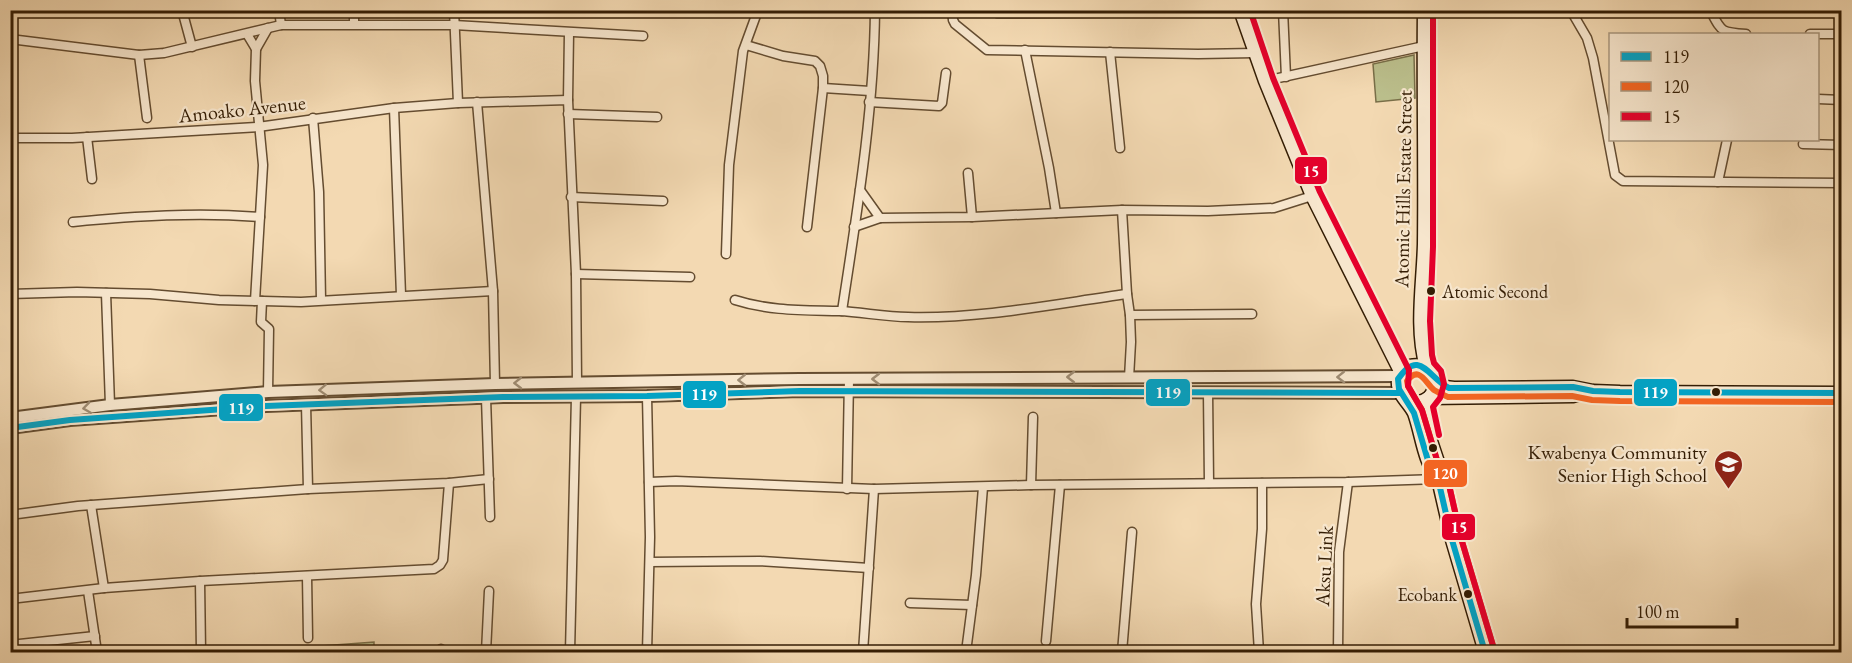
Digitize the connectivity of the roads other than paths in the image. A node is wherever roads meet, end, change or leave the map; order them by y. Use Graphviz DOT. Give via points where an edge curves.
graph roads {
  1 [pos="182,10"];
  2 [pos="279,10"];
  3 [pos="354,10"];
  4 [pos="454,10"];
  5 [pos="758,10"];
  6 [pos="875,10"];
  7 [pos="952,10"];
  8 [pos="993,10"];
  9 [pos="1240,10"];
  10 [pos="1283,10"];
  11 [pos="1424,10"];
  12 [pos="1710,10"];
  13 [pos="1054,11"];
  14 [pos="1121,12"];
  15 [pos="1212,12"];
  16 [pos="1573,14"];
  17 [pos="354,24"];
  18 [pos="281,25"];
  19 [pos="454,25"];
  20 [pos="268,28"];
  21 [pos="569,33"];
  22 [pos="1727,33"];
  23 [pos="248,34"];
  24 [pos="1819,34"];
  25 [pos="1842,34"];
  26 [pos="643,36"];
  27 [pos="10,39"];
  28 [pos="746,45"];
  29 [pos="1424,46"];
  30 [pos="192,47"];
  31 [pos="256,49"];
  32 [pos="1025,50"];
  33 [pos="1110,52"];
  34 [pos="1255,53"];
  35 [pos="139,55"];
  36 [pos="946,73"];
  37 [pos="1286,77"];
  38 [pos="1265,81"];
  39 [pos="823,88"];
  40 [pos="870,90"];
  41 [pos="1819,99"];
  42 [pos="568,100"];
  43 [pos="1842,100"];
  44 [pos="477,102"];
  45 [pos="869,102"];
  46 [pos="458,103"];
  47 [pos="393,108"];
  48 [pos="568,114"];
  49 [pos="657,117"];
  50 [pos="147,118"];
  51 [pos="313,118"];
  52 [pos="258,127"];
  53 [pos="87,137"];
  54 [pos="10,138"];
  55 [pos="1727,141"];
  56 [pos="1803,144"];
  57 [pos="1842,146"];
  58 [pos="1120,148"];
  59 [pos="968,173"];
  60 [pos="92,179"];
  61 [pos="1718,182"];
  62 [pos="1842,183"];
  63 [pos="860,190"];
  64 [pos="1312,196"];
  65 [pos="572,197"];
  66 [pos="663,201"];
  67 [pos="1122,210"];
  68 [pos="1056,213"];
  69 [pos="260,217"];
  70 [pos="972,217"];
  71 [pos="880,218"];
  72 [pos="73,222"];
  73 [pos="807,226"];
  74 [pos="854,227"];
  75 [pos="726,254"];
  76 [pos="576,274"];
  77 [pos="690,277"];
  78 [pos="493,291"];
  79 [pos="106,293"];
  80 [pos="10,294"];
  81 [pos="1126,294"];
  82 [pos="401,295"];
  83 [pos="321,300"];
  84 [pos="735,300"];
  85 [pos="258,301"];
  86 [pos="842,311"];
  87 [pos="1252,314"];
  88 [pos="1130,315"];
  89 [pos="1426,367"];
  90 [pos="1400,374"];
  91 [pos="1129,378"];
  92 [pos="849,379"];
  93 [pos="1435,379"];
  94 [pos="577,383"];
  95 [pos="495,384"];
  96 [pos="1593,391"];
  97 [pos="268,392"];
  98 [pos="849,392"];
  99 [pos="1208,392"];
  100 [pos="1842,393"];
  101 [pos="1402,395"];
  102 [pos="647,396"];
  103 [pos="576,397"];
  104 [pos="486,398"];
  105 [pos="1427,399"];
  106 [pos="306,404"];
  107 [pos="110,405"];
  108 [pos="1033,417"];
  109 [pos="10,418"];
  110 [pos="10,428"];
  111 [pos="1438,479"];
  112 [pos="489,480"];
  113 [pos="649,482"];
  114 [pos="1348,482"];
  115 [pos="448,483"];
  116 [pos="1209,483"];
  117 [pos="1262,483"];
  118 [pos="1031,485"];
  119 [pos="1060,485"];
  120 [pos="983,487"];
  121 [pos="309,489"];
  122 [pos="847,489"];
  123 [pos="874,489"];
  124 [pos="91,505"];
  125 [pos="10,515"];
  126 [pos="490,517"];
  127 [pos="1131,532"];
  128 [pos="650,562"];
  129 [pos="869,568"];
  130 [pos="307,576"];
  131 [pos="200,581"];
  132 [pos="104,588"];
  133 [pos="88,591"];
  134 [pos="489,591"];
  135 [pos="10,599"];
  136 [pos="910,603"];
  137 [pos="972,605"];
  138 [pos="95,636"];
  139 [pos="309,638"];
  140 [pos="1046,641"];
  141 [pos="10,645"];
  142 [pos="97,652"];
  143 [pos="201,652"];
  144 [pos="486,652"];
  145 [pos="570,652"];
  146 [pos="647,652"];
  147 [pos="863,652"];
  148 [pos="966,652"];
  149 [pos="1122,652"];
  150 [pos="1259,652"];
  151 [pos="1338,652"];
  152 [pos="1485,652"];
  1 -- 30 [label="street"];
  2 -- 18 [label="street"];
  3 -- 17 [label="street"];
  4 -- 19 [label="street"];
  5 -- 28 [label="street"];
  6 -- 40 [label="street"];
  7 -- 32 [label="street" via="955,24 987,50"];
  8 -- 13 [label="street"];
  9 -- 34 [label="main road"];
  10 -- 37 [label="street"];
  11 -- 29 [label="main road, Atomic Hills Estate Street"];
  12 -- 22 [label="street" via="1719,28"];
  13 -- 14 [label="street"];
  14 -- 15 [label="street"];
  16 -- 61 [label="street" via="1593,58 1615,175 1623,181"];
  17 -- 18 [label="street"];
  17 -- 19 [label="street"];
  18 -- 20 [label="street"];
  19 -- 21 [label="street"];
  19 -- 46 [label="street"];
  20 -- 23 [label="street"];
  20 -- 31 [label="street"];
  21 -- 26 [label="street"];
  21 -- 42 [label="street"];
  23 -- 30 [label="street"];
  23 -- 31 [label="street"];
  24 -- 25 [label="street"];
  27 -- 35 [label="street"];
  28 -- 39 [label="street" via="815,61 823,76"];
  28 -- 75 [label="street" via="729,165"];
  29 -- 37 [label="street"];
  29 -- 89 [label="main road, Atomic Hills Estate Street" via="1421,346"];
  30 -- 35 [label="street"];
  31 -- 52 [label="street"];
  32 -- 33 [label="street"];
  32 -- 68 [label="street"];
  33 -- 34 [label="street"];
  33 -- 58 [label="street"];
  34 -- 38 [label="main road"];
  35 -- 50 [label="street"];
  36 -- 45 [label="street" via="939,106"];
  37 -- 38 [label="street"];
  38 -- 64 [label="main road"];
  39 -- 40 [label="street"];
  39 -- 73 [label="street"];
  40 -- 45 [label="street"];
  41 -- 43 [label="street"];
  42 -- 44 [label="street, Amoako Avenue"];
  42 -- 48 [label="street"];
  44 -- 46 [label="street, Amoako Avenue"];
  44 -- 78 [label="street"];
  45 -- 63 [label="street"];
  46 -- 47 [label="street, Amoako Avenue"];
  47 -- 51 [label="street, Amoako Avenue"];
  47 -- 82 [label="street"];
  48 -- 49 [label="street"];
  48 -- 65 [label="street"];
  51 -- 52 [label="street, Amoako Avenue"];
  51 -- 83 [label="street"];
  52 -- 53 [label="street, Amoako Avenue"];
  52 -- 69 [label="street" via="263,165"];
  53 -- 54 [label="street, Amoako Avenue"];
  53 -- 60 [label="street"];
  55 -- 61 [label="street"];
  56 -- 57 [label="street"];
  59 -- 70 [label="street"];
  61 -- 62 [label="street"];
  63 -- 71 [label="street"];
  63 -- 74 [label="street"];
  64 -- 67 [label="street" via="1274,208 1208,212"];
  64 -- 90 [label="main road"];
  65 -- 66 [label="street"];
  65 -- 76 [label="street"];
  67 -- 68 [label="street"];
  67 -- 81 [label="street"];
  68 -- 70 [label="street"];
  69 -- 72 [label="street" via="147,215"];
  69 -- 85 [label="street"];
  70 -- 71 [label="street"];
  71 -- 74 [label="street"];
  74 -- 86 [label="street"];
  76 -- 77 [label="street"];
  76 -- 94 [label="street"];
  78 -- 82 [label="street"];
  78 -- 95 [label="street"];
  79 -- 80 [label="street"];
  79 -- 85 [label="street"];
  79 -- 107 [label="street"];
  81 -- 86 [label="street" via="966,315 907,317"];
  81 -- 88 [label="street"];
  82 -- 83 [label="street"];
  83 -- 85 [label="street"];
  84 -- 86 [label="street" via="780,310"];
  85 -- 97 [label="street" via="261,322 269,329"];
  87 -- 88 [label="street"];
  88 -- 91 [label="street"];
  89 -- 90 [label="main road" via="1412,365"];
  89 -- 93 [label="main road"];
  90 -- 91 [label="street, one-way"];
  90 -- 101 [label="main road" via="1398,385"];
  91 -- 92 [label="street, one-way"];
  92 -- 94 [label="street, one-way"];
  92 -- 98 [label="street"];
  93 -- 96 [label="main road" via="1449,388 1573,387"];
  93 -- 105 [label="main road" via="1434,390"];
  94 -- 95 [label="street, one-way"];
  95 -- 97 [label="street, one-way"];
  96 -- 100 [label="main road"];
  96 -- 105 [label="main road" via="1573,396"];
  97 -- 107 [label="street"];
  98 -- 99 [label="street"];
  98 -- 102 [label="street"];
  98 -- 122 [label="street"];
  99 -- 101 [label="street"];
  99 -- 116 [label="street"];
  101 -- 105 [label="main road" via="1415,402"];
  101 -- 111 [label="main road" via="1414,413 1429,464"];
  102 -- 103 [label="street"];
  102 -- 113 [label="street"];
  103 -- 104 [label="street"];
  103 -- 145 [label="street"];
  104 -- 106 [label="street"];
  104 -- 112 [label="street"];
  105 -- 111 [label="main road" via="1425,412 1438,462"];
  106 -- 110 [label="street" via="70,420"];
  106 -- 121 [label="street"];
  107 -- 109 [label="street, one-way"];
  108 -- 118 [label="street"];
  111 -- 114 [label="street"];
  111 -- 152 [label="main road"];
  112 -- 115 [label="street"];
  112 -- 126 [label="street"];
  113 -- 122 [label="street"];
  113 -- 128 [label="street"];
  114 -- 117 [label="street"];
  114 -- 151 [label="street, Aksu Link" via="1339,552"];
  115 -- 121 [label="street"];
  115 -- 130 [label="street" via="443,560 434,569"];
  116 -- 117 [label="street"];
  116 -- 119 [label="street"];
  117 -- 150 [label="street" via="1257,594"];
  118 -- 119 [label="street"];
  118 -- 120 [label="street"];
  119 -- 140 [label="street"];
  120 -- 123 [label="street"];
  120 -- 137 [label="street"];
  121 -- 124 [label="street"];
  122 -- 123 [label="street"];
  123 -- 129 [label="street"];
  124 -- 125 [label="street"];
  124 -- 132 [label="street"];
  127 -- 149 [label="street"];
  128 -- 129 [label="street" via="760,561"];
  128 -- 146 [label="street"];
  129 -- 147 [label="street"];
  130 -- 131 [label="street"];
  130 -- 139 [label="street"];
  131 -- 132 [label="street"];
  131 -- 143 [label="street"];
  132 -- 133 [label="street"];
  133 -- 135 [label="street"];
  133 -- 138 [label="street"];
  134 -- 144 [label="street"];
  136 -- 137 [label="street"];
  137 -- 148 [label="street"];
  138 -- 141 [label="street"];
  138 -- 142 [label="street"];
}
